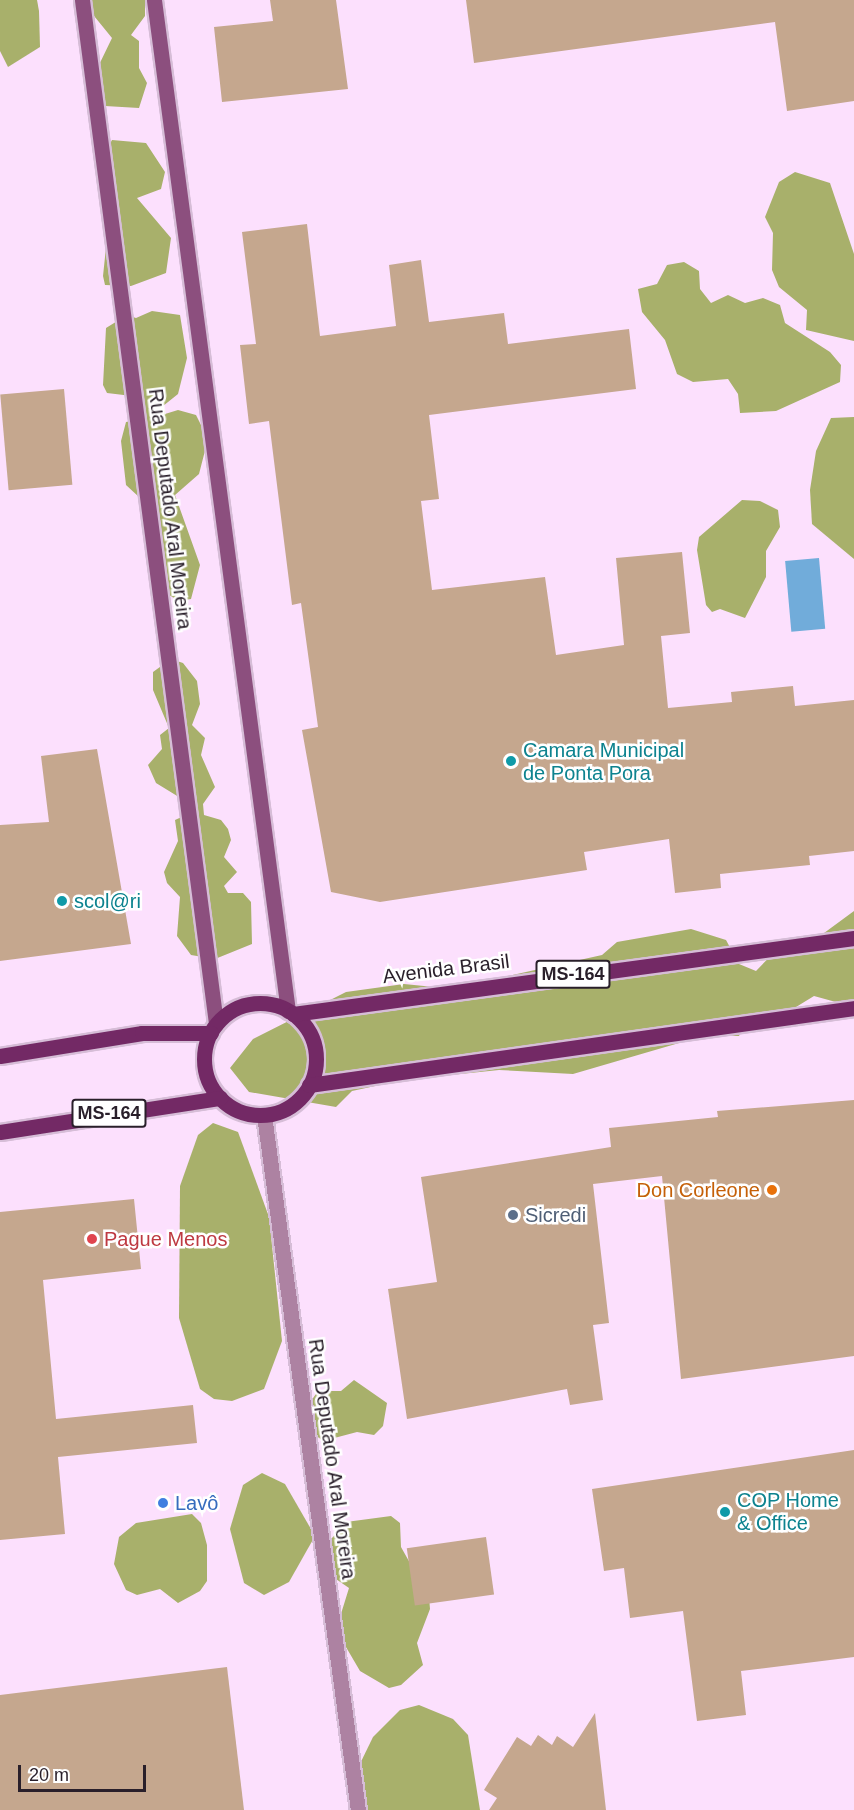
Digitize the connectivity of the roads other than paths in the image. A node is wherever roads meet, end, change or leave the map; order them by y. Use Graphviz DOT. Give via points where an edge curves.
graph roads {
  1 [pos="82,0"];
  2 [pos="154,0"];
  3 [pos="854,938"];
  4 [pos="854,1008"];
  5 [pos="291,1012"];
  6 [pos="214,1029"];
  7 [pos="0,1056"];
  8 [pos="309,1085"];
  9 [pos="220,1098"];
  10 [pos="264,1115"];
  11 [pos="0,1132"];
  12 [pos="358,1810"];
  1 -- 6 [label="main road, Rua Deputado Aral Moreira"];
  2 -- 5 [label="main road"];
  3 -- 5 [label="main road, Avenida Brasil / MS-164"];
  4 -- 8 [label="main road"];
  5 -- 6 [label="main road, MS-164" via="250,1004"];
  5 -- 8 [label="main road" via="313,1041"];
  6 -- 7 [label="main road, MS-164" via="142,1034"];
  6 -- 9 [label="main road" via="204,1062"];
  8 -- 10 [label="main road" via="291,1106"];
  9 -- 10 [label="main road" via="240,1111"];
  9 -- 11 [label="main road, MS-164"];
  10 -- 12 [label="street, Rua Deputado Aral Moreira"];
}
